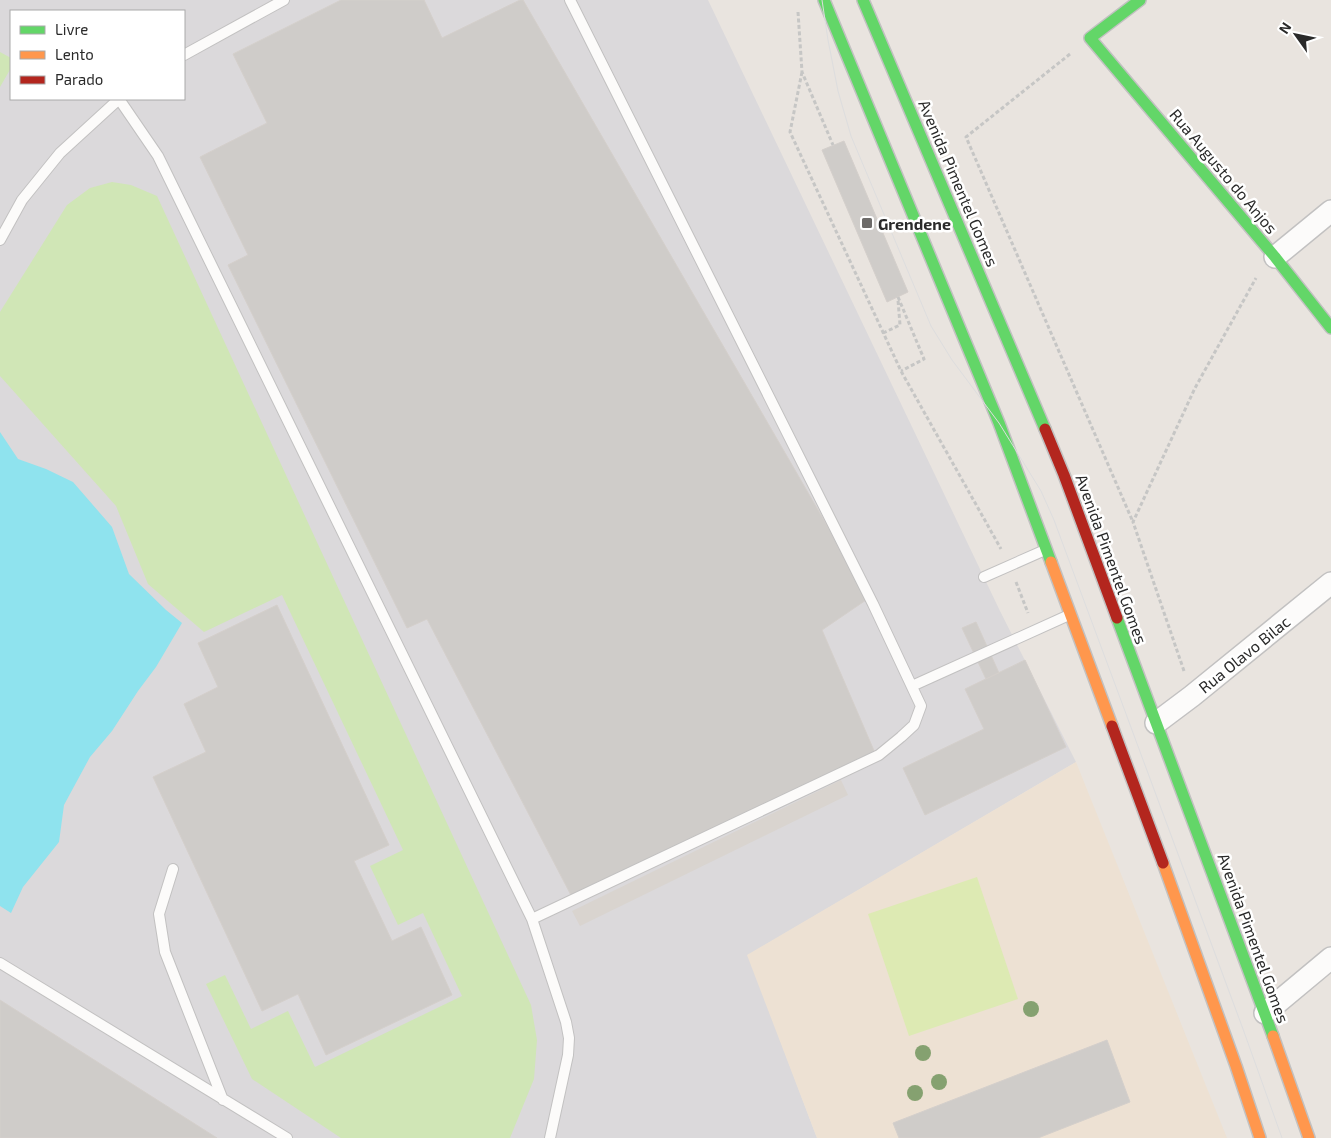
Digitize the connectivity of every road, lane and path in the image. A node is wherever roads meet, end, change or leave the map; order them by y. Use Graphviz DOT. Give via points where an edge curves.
graph roads {
  1 [pos="284,0"];
  2 [pos="570,0"];
  3 [pos="824,0"];
  4 [pos="863,0"];
  5 [pos="1140,0"];
  6 [pos="797,9"];
  7 [pos="1090,38"];
  8 [pos="185,54"];
  9 [pos="802,72"];
  10 [pos="118,100"];
  11 [pos="120,100"];
  12 [pos="833,145"];
  13 [pos="1331,211"];
  14 [pos="0,240"];
  15 [pos="1275,257"];
  16 [pos="1331,328"];
  17 [pos="883,333"];
  18 [pos="901,371"];
  19 [pos="1133,522"];
  20 [pos="1046,550"];
  21 [pos="1010,565"];
  22 [pos="984,577"];
  23 [pos="1331,583"];
  24 [pos="1070,614"];
  25 [pos="1035,630"];
  26 [pos="912,686"];
  27 [pos="1192,696"];
  28 [pos="1156,723"];
  29 [pos="173,869"];
  30 [pos="532,919"];
  31 [pos="1331,958"];
  32 [pos="0,963"];
  33 [pos="1265,1014"];
  34 [pos="223,1100"];
  35 [pos="288,1138"];
  36 [pos="550,1138"];
  37 [pos="1260,1138"];
  38 [pos="1309,1138"];
  1 -- 8 [label="lane"];
  2 -- 26 [label="lane"];
  3 -- 20 [label="main road" via="998,422"];
  4 -- 28 [label="main road, Avenida Pimentel Gomes" via="1064,475"];
  5 -- 7 [label="main road"];
  6 -- 9 [label="path"];
  7 -- 15 [label="main road, Rua Augusto do Anjos"];
  7 -- 19 [label="path" via="966,137"];
  9 -- 12 [label="path"];
  9 -- 17 [label="path" via="790,132"];
  10 -- 14 [label="lane" via="60,153 22,200"];
  11 -- 30 [label="lane" via="158,156"];
  13 -- 15 [label="street"];
  15 -- 16 [label="main road, Rua Augusto do Anjos"];
  15 -- 19 [label="path" via="1258,276 1195,388"];
  17 -- 18 [label="path"];
  17 -- 18 [label="path" via="900,326 898,297 924,359"];
  18 -- 21 [label="path"];
  19 -- 27 [label="path"];
  20 -- 21 [label="lane"];
  20 -- 24 [label="main road"];
  21 -- 22 [label="lane"];
  21 -- 25 [label="path"];
  23 -- 27 [label="street, Rua Olavo Bilac"];
  24 -- 25 [label="lane"];
  24 -- 37 [label="main road"];
  25 -- 26 [label="lane"];
  26 -- 30 [label="lane" via="921,706 914,725 879,755"];
  27 -- 28 [label="street, Rua Olavo Bilac"];
  28 -- 33 [label="main road, Avenida Pimentel Gomes"];
  29 -- 34 [label="lane" via="159,914 165,952"];
  30 -- 36 [label="lane" via="569,1038"];
  31 -- 33 [label="street"];
  32 -- 34 [label="lane"];
  33 -- 38 [label="main road, Avenida Pimentel Gomes"];
  34 -- 35 [label="lane"];
}
